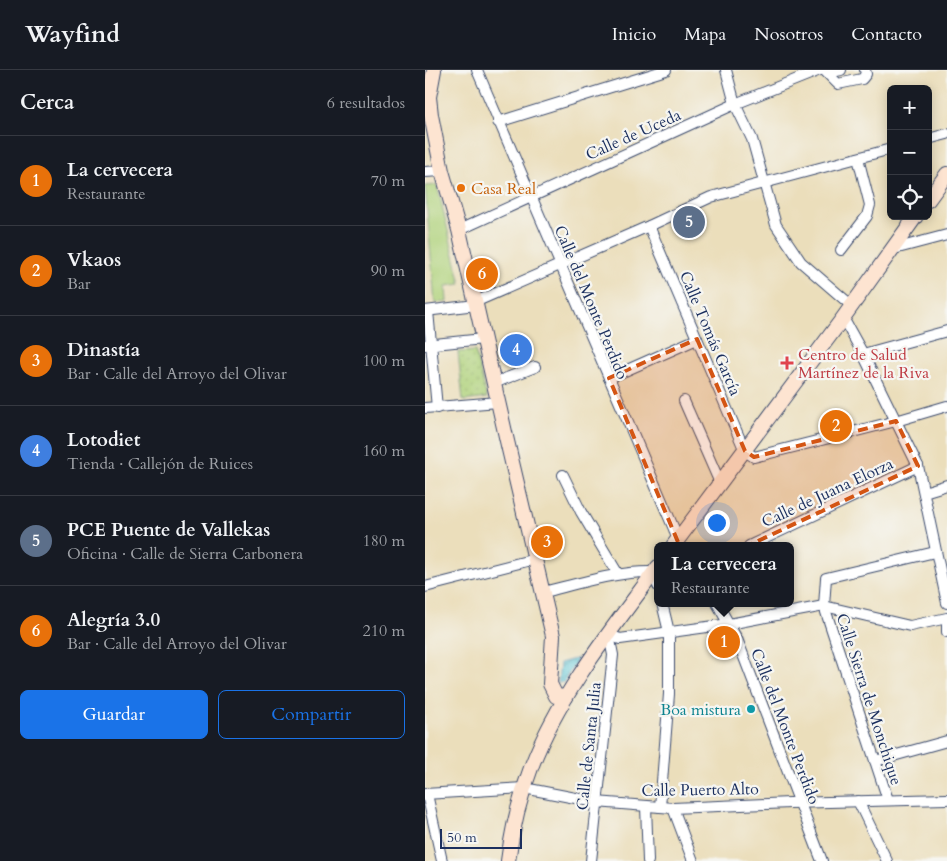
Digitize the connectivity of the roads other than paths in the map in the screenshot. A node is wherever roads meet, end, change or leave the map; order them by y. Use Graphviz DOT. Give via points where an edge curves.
graph roads {
  1 [pos="434,70"];
  2 [pos="477,70"];
  3 [pos="666,70"];
  4 [pos="726,70"];
  5 [pos="823,70"];
  6 [pos="841,70"];
  7 [pos="865,70"];
  8 [pos="427,97"];
  9 [pos="735,104"];
  10 [pos="498,122"];
  11 [pos="947,134"];
  12 [pos="932,138"];
  13 [pos="887,150"];
  14 [pos="858,158"];
  15 [pos="441,171"];
  16 [pos="425,172"];
  17 [pos="947,174"];
  18 [pos="765,182"];
  19 [pos="932,195"];
  20 [pos="530,197"];
  21 [pos="913,220"];
  22 [pos="649,226"];
  23 [pos="459,230"];
  24 [pos="947,235"];
  25 [pos="894,248"];
  26 [pos="841,250"];
  27 [pos="560,265"];
  28 [pos="476,304"];
  29 [pos="853,306"];
  30 [pos="426,311"];
  31 [pos="843,318"];
  32 [pos="947,331"];
  33 [pos="697,339"];
  34 [pos="483,340"];
  35 [pos="428,345"];
  36 [pos="863,354"];
  37 [pos="535,367"];
  38 [pos="609,378"];
  39 [pos="494,383"];
  40 [pos="684,401"];
  41 [pos="498,402"];
  42 [pos="947,406"];
  43 [pos="425,408"];
  44 [pos="437,408"];
  45 [pos="896,421"];
  46 [pos="745,451"];
  47 [pos="918,466"];
  48 [pos="563,475"];
  49 [pos="720,483"];
  50 [pos="947,485"];
  51 [pos="924,492"];
  52 [pos="677,542"];
  53 [pos="678,542"];
  54 [pos="757,542"];
  55 [pos="935,552"];
  56 [pos="535,559"];
  57 [pos="654,570"];
  58 [pos="654,573"];
  59 [pos="618,574"];
  60 [pos="425,586"];
  61 [pos="544,592"];
  62 [pos="947,603"];
  63 [pos="824,606"];
  64 [pos="663,607"];
  65 [pos="719,607"];
  66 [pos="947,618"];
  67 [pos="729,624"];
  68 [pos="947,624"];
  69 [pos="669,632"];
  70 [pos="947,632"];
  71 [pos="609,635"];
  72 [pos="566,697"];
  73 [pos="947,741"];
  74 [pos="875,761"];
  75 [pos="524,788"];
  76 [pos="426,794"];
  77 [pos="947,799"];
  78 [pos="888,800"];
  79 [pos="858,801"];
  80 [pos="597,802"];
  81 [pos="799,802"];
  82 [pos="646,806"];
  83 [pos="660,807"];
  84 [pos="673,808"];
  85 [pos="442,861"];
  86 [pos="508,861"];
  87 [pos="591,861"];
  88 [pos="648,861"];
  89 [pos="693,861"];
  90 [pos="822,861"];
  91 [pos="887,861"];
  1 -- 8 [label="street"];
  2 -- 10 [label="street, Calle del Monte Perdido"];
  3 -- 10 [label="street"];
  4 -- 9 [label="street"];
  5 -- 6 [label="street, Calle de Uceda"];
  5 -- 7 [label="street" via="838,84 862,79"];
  5 -- 9 [label="street, Calle de Uceda"];
  8 -- 15 [label="street"];
  9 -- 18 [label="street" via="752,139"];
  9 -- 20 [label="street, Calle de Uceda"];
  10 -- 20 [label="street, Calle del Monte Perdido"];
  11 -- 12 [label="street"];
  13 -- 14 [label="street"];
  14 -- 18 [label="street"];
  14 -- 26 [label="street" via="870,205 867,216"];
  15 -- 16 [label="street"];
  15 -- 23 [label="street"];
  17 -- 19 [label="street"];
  18 -- 22 [label="street" via="711,197"];
  18 -- 29 [label="street" via="776,225 801,262"];
  20 -- 23 [label="street, Calle de Uceda"];
  20 -- 27 [label="street, Calle del Monte Perdido"];
  21 -- 25 [label="street"];
  22 -- 27 [label="street"];
  22 -- 33 [label="street, Calle Tomás García"];
  23 -- 28 [label="street"];
  24 -- 25 [label="street"];
  25 -- 29 [label="street"];
  27 -- 28 [label="street"];
  27 -- 38 [label="street, Calle del Monte Perdido"];
  28 -- 30 [label="street"];
  28 -- 34 [label="street"];
  29 -- 31 [label="street"];
  30 -- 35 [label="street"];
  31 -- 36 [label="street"];
  31 -- 46 [label="street"];
  32 -- 36 [label="street"];
  33 -- 38 [label="street"];
  33 -- 46 [label="street, Calle Tomás García"];
  34 -- 35 [label="street"];
  34 -- 39 [label="street"];
  35 -- 44 [label="street"];
  36 -- 45 [label="street"];
  37 -- 39 [label="street"];
  38 -- 52 [label="street, Calle del Monte Perdido" via="674,529"];
  39 -- 41 [label="street"];
  40 -- 49 [label="street"];
  41 -- 44 [label="street"];
  41 -- 56 [label="street"];
  42 -- 45 [label="street"];
  43 -- 44 [label="street"];
  45 -- 46 [label="street" via="754,457"];
  45 -- 47 [label="street"];
  46 -- 49 [label="street"];
  47 -- 51 [label="street"];
  47 -- 54 [label="street, Calle de Juana Elorza"];
  48 -- 59 [label="street"];
  49 -- 53 [label="street"];
  50 -- 51 [label="street"];
  51 -- 55 [label="street"];
  55 -- 62 [label="street"];
  55 -- 63 [label="street, Calle Sierra de Monchique" via="826,578"];
  56 -- 60 [label="street"];
  56 -- 61 [label="street"];
  57 -- 59 [label="street"];
  58 -- 71 [label="street"];
  59 -- 61 [label="street"];
  61 -- 72 [label="street" via="553,636 550,684 555,696"];
  63 -- 66 [label="street" via="910,626"];
  63 -- 67 [label="street"];
  63 -- 74 [label="street, Calle Sierra de Monchique"];
  64 -- 69 [label="street"];
  65 -- 67 [label="street, Calle del Monte Perdido"];
  67 -- 69 [label="street"];
  67 -- 81 [label="street, Calle del Monte Perdido"];
  68 -- 70 [label="street"];
  69 -- 71 [label="street" via="620,639"];
  69 -- 83 [label="street" via="669,694"];
  71 -- 72 [label="street"];
  71 -- 80 [label="street, Calle de Santa Julia" via="613,655"];
  72 -- 75 [label="street" via="532,764"];
  73 -- 74 [label="street"];
  74 -- 78 [label="street, Calle Sierra de Monchique"];
  75 -- 76 [label="street, Calle Puerto Alto"];
  75 -- 80 [label="street, Calle Puerto Alto"];
  75 -- 86 [label="street"];
  76 -- 85 [label="street"];
  77 -- 78 [label="street, Calle Puerto Alto"];
  78 -- 79 [label="street, Calle Puerto Alto"];
  79 -- 81 [label="street, Calle Puerto Alto"];
  79 -- 91 [label="street"];
  80 -- 82 [label="street, Calle Puerto Alto"];
  80 -- 87 [label="street, Calle de Santa Julia"];
  81 -- 84 [label="street, Calle Puerto Alto"];
  81 -- 90 [label="street, Calle del Monte Perdido"];
  82 -- 83 [label="street, Calle Puerto Alto"];
  82 -- 88 [label="street"];
  83 -- 84 [label="street, Calle Puerto Alto"];
  84 -- 89 [label="street"];
}
